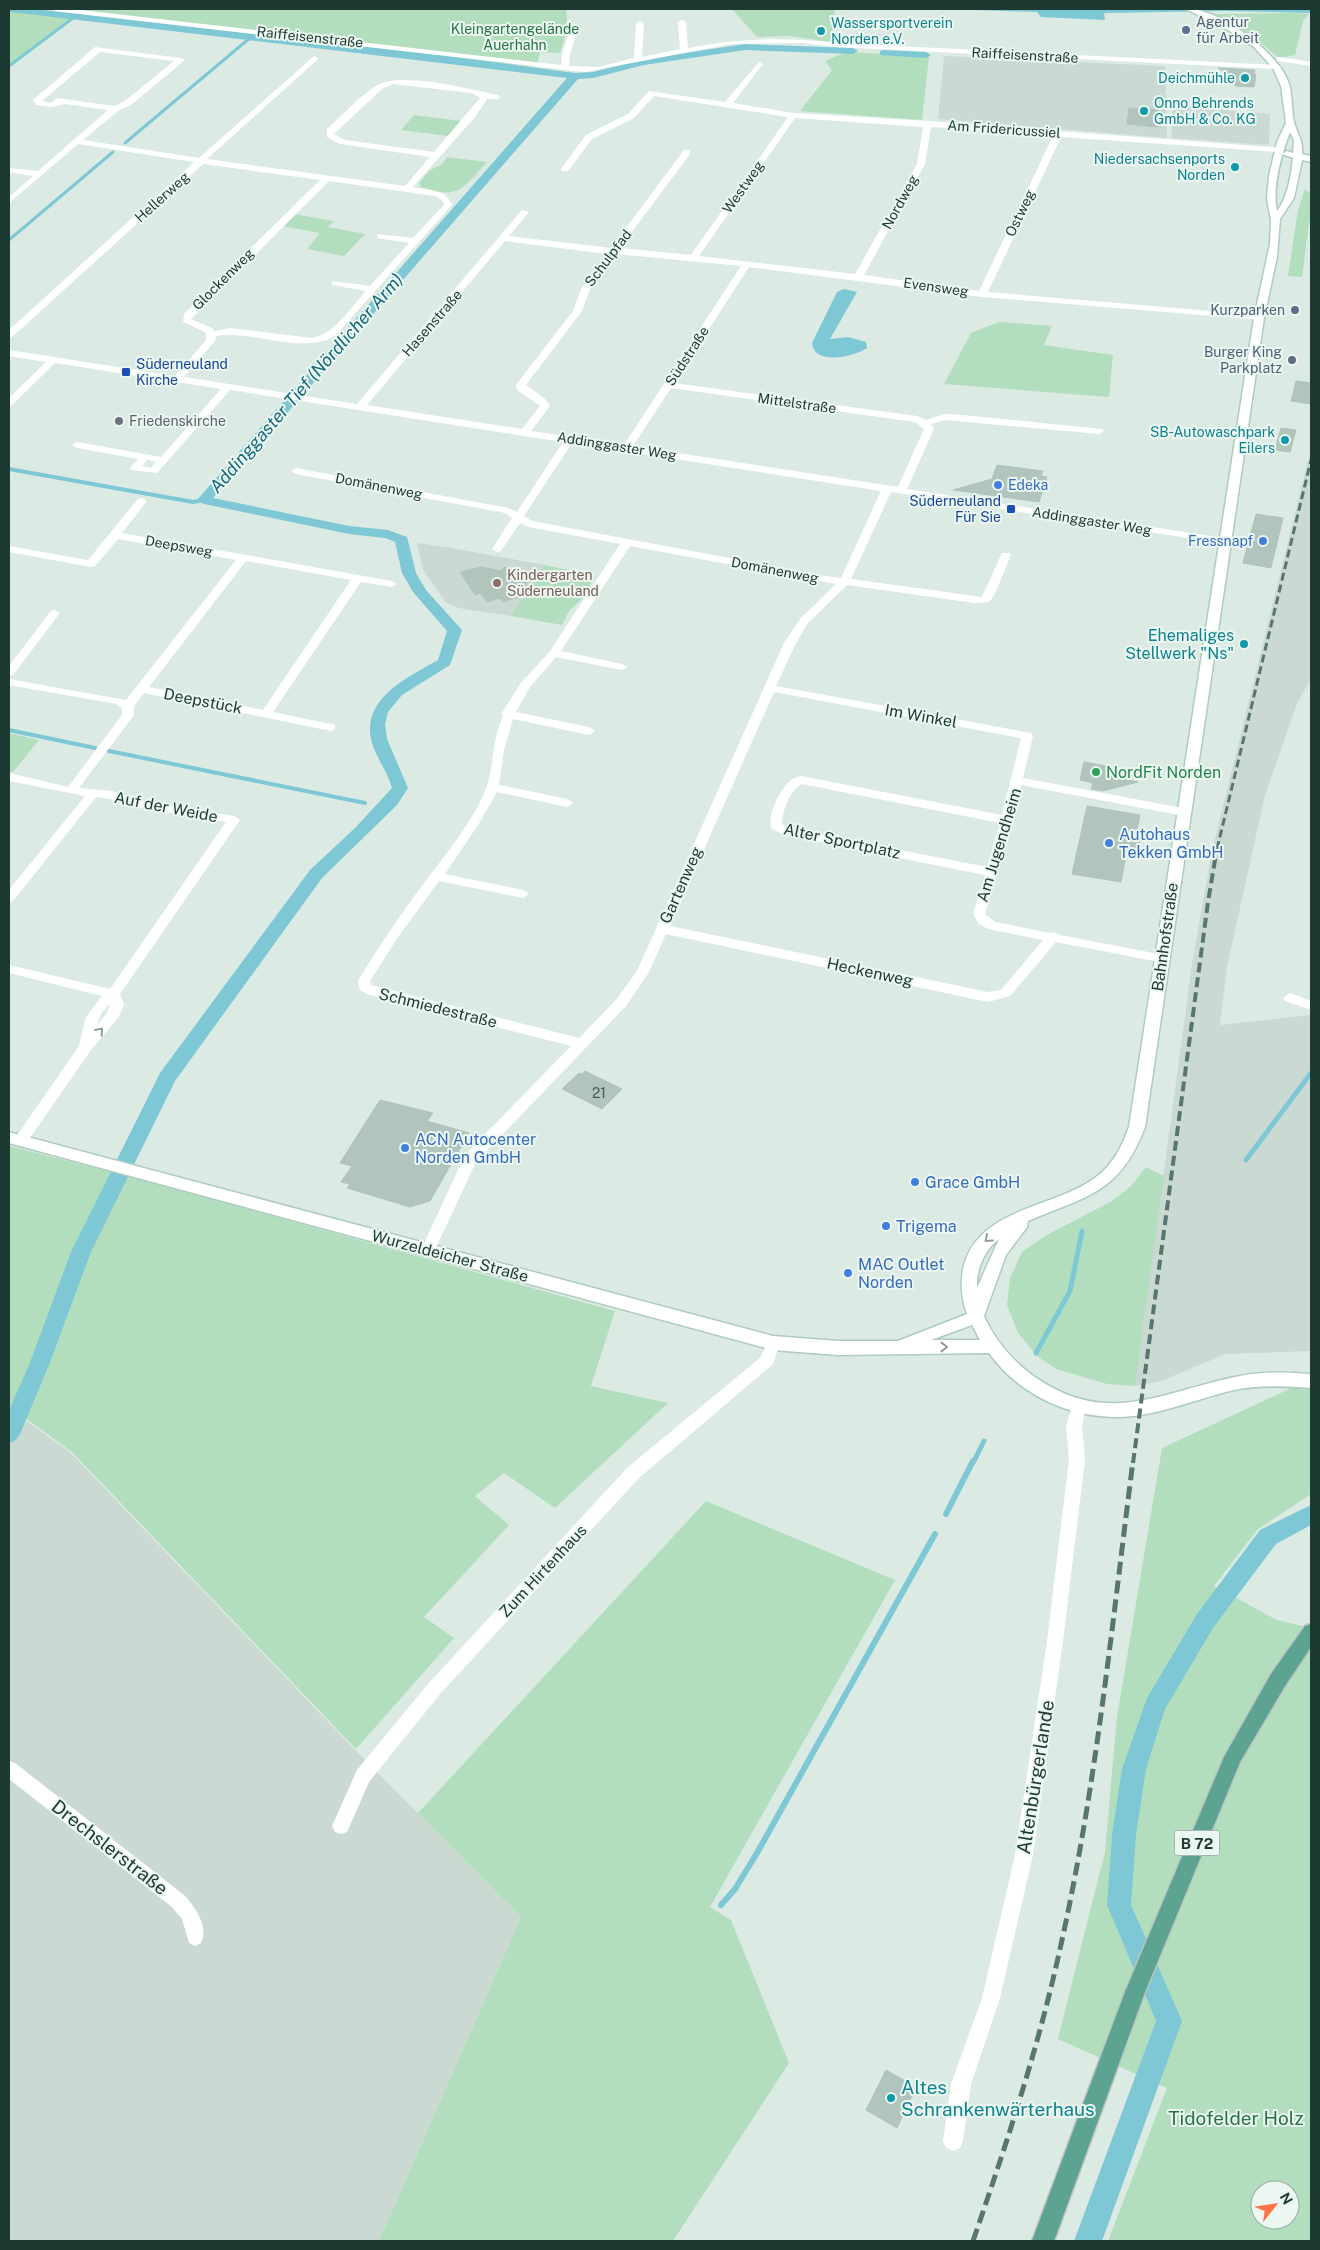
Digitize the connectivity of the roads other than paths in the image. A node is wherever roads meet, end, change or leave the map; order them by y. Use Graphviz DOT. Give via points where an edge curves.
graph roads {
  1 [pos="55,9"];
  2 [pos="1190,9"];
  3 [pos="1311,10"];
  4 [pos="1311,16"];
  5 [pos="570,22"];
  6 [pos="682,22"];
  7 [pos="640,23"];
  8 [pos="684,50"];
  9 [pos="314,58"];
  10 [pos="638,60"];
  11 [pos="1278,63"];
  12 [pos="759,64"];
  13 [pos="1311,64"];
  14 [pos="565,68"];
  15 [pos="485,97"];
  16 [pos="496,97"];
  17 [pos="728,104"];
  18 [pos="115,109"];
  19 [pos="793,115"];
  20 [pos="928,124"];
  21 [pos="1290,124"];
  22 [pos="1059,133"];
  23 [pos="77,141"];
  24 [pos="1279,150"];
  25 [pos="687,152"];
  26 [pos="1311,152"];
  27 [pos="1297,153"];
  28 [pos="436,155"];
  29 [pos="1311,159"];
  30 [pos="202,161"];
  31 [pos="565,169"];
  32 [pos="9,170"];
  33 [pos="43,172"];
  34 [pos="327,178"];
  35 [pos="407,189"];
  36 [pos="9,201"];
  37 [pos="525,212"];
  38 [pos="1276,218"];
  39 [pos="380,236"];
  40 [pos="505,238"];
  41 [pos="415,241"];
  42 [pos="614,251"];
  43 [pos="693,258"];
  44 [pos="747,264"];
  45 [pos="858,276"];
  46 [pos="335,283"];
  47 [pos="372,289"];
  48 [pos="982,294"];
  49 [pos="1259,318"];
  50 [pos="212,334"];
  51 [pos="9,335"];
  52 [pos="9,353"];
  53 [pos="52,361"];
  54 [pos="177,379"];
  55 [pos="669,385"];
  56 [pos="228,386"];
  57 [pos="9,403"];
  58 [pos="360,407"];
  59 [pos="925,423"];
  60 [pos="1099,431"];
  61 [pos="525,432"];
  62 [pos="570,439"];
  63 [pos="77,445"];
  64 [pos="627,448"];
  65 [pos="145,457"];
  66 [pos="163,460"];
  67 [pos="296,471"];
  68 [pos="887,489"];
  69 [pos="901,491"];
  70 [pos="142,500"];
  71 [pos="518,518"];
  72 [pos="115,535"];
  73 [pos="1226,541"];
  74 [pos="627,542"];
  75 [pos="9,549"];
  76 [pos="497,549"];
  77 [pos="1006,555"];
  78 [pos="244,557"];
  79 [pos="358,578"];
  80 [pos="845,581"];
  81 [pos="392,584"];
  82 [pos="55,613"];
  83 [pos="180,636"];
  84 [pos="554,653"];
  85 [pos="622,667"];
  86 [pos="9,673"];
  87 [pos="9,682"];
  88 [pos="769,688"];
  89 [pos="141,689"];
  90 [pos="128,706"];
  91 [pos="266,714"];
  92 [pos="507,714"];
  93 [pos="332,727"];
  94 [pos="589,731"];
  95 [pos="9,777"];
  96 [pos="1017,781"];
  97 [pos="492,787"];
  98 [pos="71,791"];
  99 [pos="92,795"];
  100 [pos="567,803"];
  101 [pos="1184,812"];
  102 [pos="1007,820"];
  103 [pos="992,872"];
  104 [pos="436,876"];
  105 [pos="523,894"];
  106 [pos="9,898"];
  107 [pos="662,929"];
  108 [pos="1054,936"];
  109 [pos="1164,959"];
  110 [pos="9,969"];
  111 [pos="112,994"];
  112 [pos="1290,998"];
  113 [pos="1311,1006"];
  114 [pos="582,1044"];
  115 [pos="14,1140"];
  116 [pos="1030,1214"];
  117 [pos="428,1250"];
  118 [pos="976,1317"];
  119 [pos="773,1343"];
  120 [pos="895,1346"];
  121 [pos="992,1346"];
  122 [pos="1311,1381"];
  123 [pos="1078,1406"];
  124 [pos="1311,1632"];
  125 [pos="9,1769"];
  126 [pos="341,1826"];
  127 [pos="195,1937"];
  128 [pos="953,2141"];
  129 [pos="1043,2241"];
  1 -- 14 [label="street, Raiffeisenstraße"];
  2 -- 11 [label="main road" via="1250,40"];
  3 -- 4 [label="street" via="1308,15"];
  5 -- 14 [label="street" via="574,29"];
  6 -- 8 [label="street"];
  7 -- 10 [label="street"];
  8 -- 10 [label="street, Raiffeisenstraße"];
  8 -- 11 [label="street, Raiffeisenstraße" via="731,42 802,41"];
  9 -- 30 [label="street, Hellerweg"];
  10 -- 14 [label="street, Raiffeisenstraße" via="599,69"];
  11 -- 13 [label="street, Raiffeisenstraße"];
  11 -- 21 [label="main road, Bahnhofstraße"];
  12 -- 17 [label="street"];
  15 -- 16 [label="street"];
  15 -- 28 [label="street"];
  15 -- 28 [label="street" via="474,91 392,82 379,87 330,131 330,135 343,142"];
  17 -- 19 [label="street, Am Fridericussiel"];
  17 -- 31 [label="street, Am Fridericussiel" via="652,93 635,113 589,138"];
  18 -- 18 [label="street" via="65,101 51,105 37,100 98,48 181,60 128,103"];
  18 -- 23 [label="street"];
  19 -- 20 [label="street, Am Fridericussiel"];
  19 -- 43 [label="street, Westweg"];
  20 -- 22 [label="street, Am Fridericussiel"];
  20 -- 45 [label="street, Nordweg" via="921,164"];
  21 -- 24 [label="main road, Bahnhofstraße" via="1281,138"];
  21 -- 27 [label="main road, Bahnhofstraße" via="1298,140"];
  22 -- 24 [label="street, Am Fridericussiel"];
  22 -- 48 [label="street, Ostweg"];
  23 -- 30 [label="street"];
  23 -- 33 [label="street"];
  24 -- 27 [label="main road"];
  24 -- 38 [label="main road, Bahnhofstraße" via="1272,199"];
  25 -- 42 [label="street, Schulpfad"];
  26 -- 27 [label="main road"];
  27 -- 29 [label="main road"];
  27 -- 38 [label="main road, Bahnhofstraße" via="1295,177 1287,203"];
  28 -- 35 [label="street"];
  30 -- 34 [label="street"];
  30 -- 51 [label="street, Hellerweg"];
  32 -- 33 [label="street"];
  33 -- 36 [label="street"];
  34 -- 35 [label="street"];
  34 -- 50 [label="street, Glockenweg" via="187,316 186,320 204,326"];
  35 -- 41 [label="street" via="437,194 446,199 448,205"];
  37 -- 40 [label="street, Hasenstraße"];
  38 -- 49 [label="main road, Bahnhofstraße"];
  39 -- 41 [label="street"];
  40 -- 42 [label="street"];
  40 -- 58 [label="street, Hasenstraße"];
  41 -- 47 [label="street"];
  42 -- 43 [label="street, Evensweg"];
  42 -- 61 [label="street, Schulpfad" via="581,294 577,311 521,385 520,388 542,401 544,406"];
  43 -- 44 [label="street, Evensweg"];
  44 -- 45 [label="street, Evensweg"];
  44 -- 55 [label="street, Südstraße"];
  45 -- 48 [label="street, Evensweg"];
  46 -- 47 [label="street"];
  47 -- 50 [label="street" via="323,340 230,331"];
  48 -- 49 [label="street, Evensweg"];
  49 -- 73 [label="main road, Bahnhofstraße"];
  50 -- 54 [label="street, Glockenweg" via="212,339"];
  52 -- 53 [label="street, Addinggaster Weg"];
  53 -- 54 [label="street, Addinggaster Weg"];
  53 -- 57 [label="street"];
  54 -- 56 [label="street, Addinggaster Weg"];
  55 -- 59 [label="street, Mittelstraße" via="917,419"];
  55 -- 64 [label="street, Südstraße"];
  56 -- 58 [label="street, Addinggaster Weg"];
  56 -- 66 [label="street"];
  58 -- 61 [label="street, Addinggaster Weg"];
  59 -- 60 [label="street, Mittelstraße" via="944,417"];
  59 -- 69 [label="street" via="929,429"];
  61 -- 62 [label="street, Addinggaster Weg"];
  62 -- 64 [label="street, Addinggaster Weg"];
  62 -- 71 [label="street"];
  63 -- 65 [label="street"];
  64 -- 68 [label="street, Addinggaster Weg"];
  65 -- 66 [label="street"];
  65 -- 66 [label="street" via="135,468 154,471"];
  67 -- 71 [label="street, Domänenweg" via="508,511"];
  68 -- 69 [label="street, Addinggaster Weg"];
  68 -- 80 [label="street, Gartenweg"];
  69 -- 73 [label="street, Addinggaster Weg"];
  70 -- 72 [label="street, Deepsweg"];
  71 -- 74 [label="street, Domänenweg" via="530,524"];
  71 -- 76 [label="street"];
  72 -- 75 [label="street, Deepsweg" via="91,564"];
  72 -- 78 [label="street, Deepsweg"];
  73 -- 101 [label="main road, Bahnhofstraße"];
  74 -- 80 [label="street, Domänenweg"];
  74 -- 84 [label="street, Schmiedestraße"];
  77 -- 80 [label="street, Domänenweg" via="989,596 984,600"];
  78 -- 79 [label="street, Deepsweg"];
  78 -- 83 [label="street, Deepsweg"];
  79 -- 81 [label="street, Deepsweg"];
  79 -- 91 [label="street, Deepstück"];
  80 -- 88 [label="street, Gartenweg" via="804,621"];
  82 -- 86 [label="street"];
  83 -- 89 [label="street, Deepstück"];
  84 -- 85 [label="street"];
  84 -- 92 [label="street, Schmiedestraße"];
  87 -- 90 [label="street" via="119,701"];
  88 -- 96 [label="street, Im Winkel" via="1028,736"];
  88 -- 107 [label="street, Gartenweg"];
  89 -- 90 [label="street, Deepstück"];
  89 -- 91 [label="street, Deepstück"];
  90 -- 98 [label="street, Deepstück" via="128,715"];
  91 -- 93 [label="street, Deepstück"];
  92 -- 94 [label="street"];
  92 -- 97 [label="street, Schmiedestraße"];
  95 -- 98 [label="street, Auf der Weide"];
  96 -- 101 [label="street, Am Jugendheim"];
  96 -- 102 [label="street, Am Jugendheim"];
  97 -- 100 [label="street"];
  97 -- 104 [label="street, Schmiedestraße" via="474,822"];
  98 -- 99 [label="street, Auf der Weide"];
  99 -- 106 [label="street"];
  99 -- 111 [label="street, Auf der Weide" via="112,795 136,803 234,820"];
  101 -- 109 [label="main road, Bahnhofstraße"];
  102 -- 103 [label="street, Am Jugendheim"];
  102 -- 103 [label="street, Alter Sportplatz" via="801,780 794,782 775,820 776,826 785,831"];
  103 -- 108 [label="street, Am Jugendheim" via="979,914 983,921 992,926"];
  104 -- 105 [label="street"];
  104 -- 114 [label="street, Schmiedestraße" via="391,936 364,981 365,987"];
  107 -- 108 [label="street, Heckenweg" via="988,997 1005,993"];
  107 -- 114 [label="street, Gartenweg" via="643,972 621,1003"];
  108 -- 109 [label="street, Am Jugendheim"];
  109 -- 116 [label="main road, Bahnhofstraße" via="1137,1127 1126,1155 1100,1182"];
  110 -- 111 [label="street"];
  111 -- 115 [label="street, Auf der Weide" via="101,1003 89,1021 86,1047"];
  112 -- 113 [label="street"];
  114 -- 117 [label="street, Gartenweg" via="470,1160"];
  115 -- 117 [label="main road, Wurzeldeicher Straße"];
  116 -- 118 [label="main road, Bahnhofstraße" via="1005,1241 991,1270"];
  116 -- 118 [label="main road, Bahnhofstraße, one-way" via="984,1241 970,1262 968,1289"];
  117 -- 119 [label="main road, Wurzeldeicher Straße"];
  118 -- 120 [label="main road, Wurzeldeicher Straße"];
  118 -- 121 [label="main road, Bahnhofstraße"];
  119 -- 120 [label="main road, Wurzeldeicher Straße" via="838,1348"];
  119 -- 126 [label="street, Zum Hirtenhaus" via="768,1360 633,1473 434,1689 363,1776"];
  120 -- 121 [label="main road, Wurzeldeicher Straße, one-way"];
  121 -- 123 [label="main road" via="1029,1382"];
  122 -- 123 [label="main road" via="1237,1382 1164,1405 1123,1412"];
  123 -- 128 [label="street, Altenbürgerlande" via="1074,1426 1075,1479 1024,1854 991,1998 961,2084"];
  124 -- 129 [label="main road, B 72" via="1278,1680 1233,1757 1135,1992"];
  125 -- 127 [label="street, Drechslerstraße" via="178,1901 190,1915"];
}
